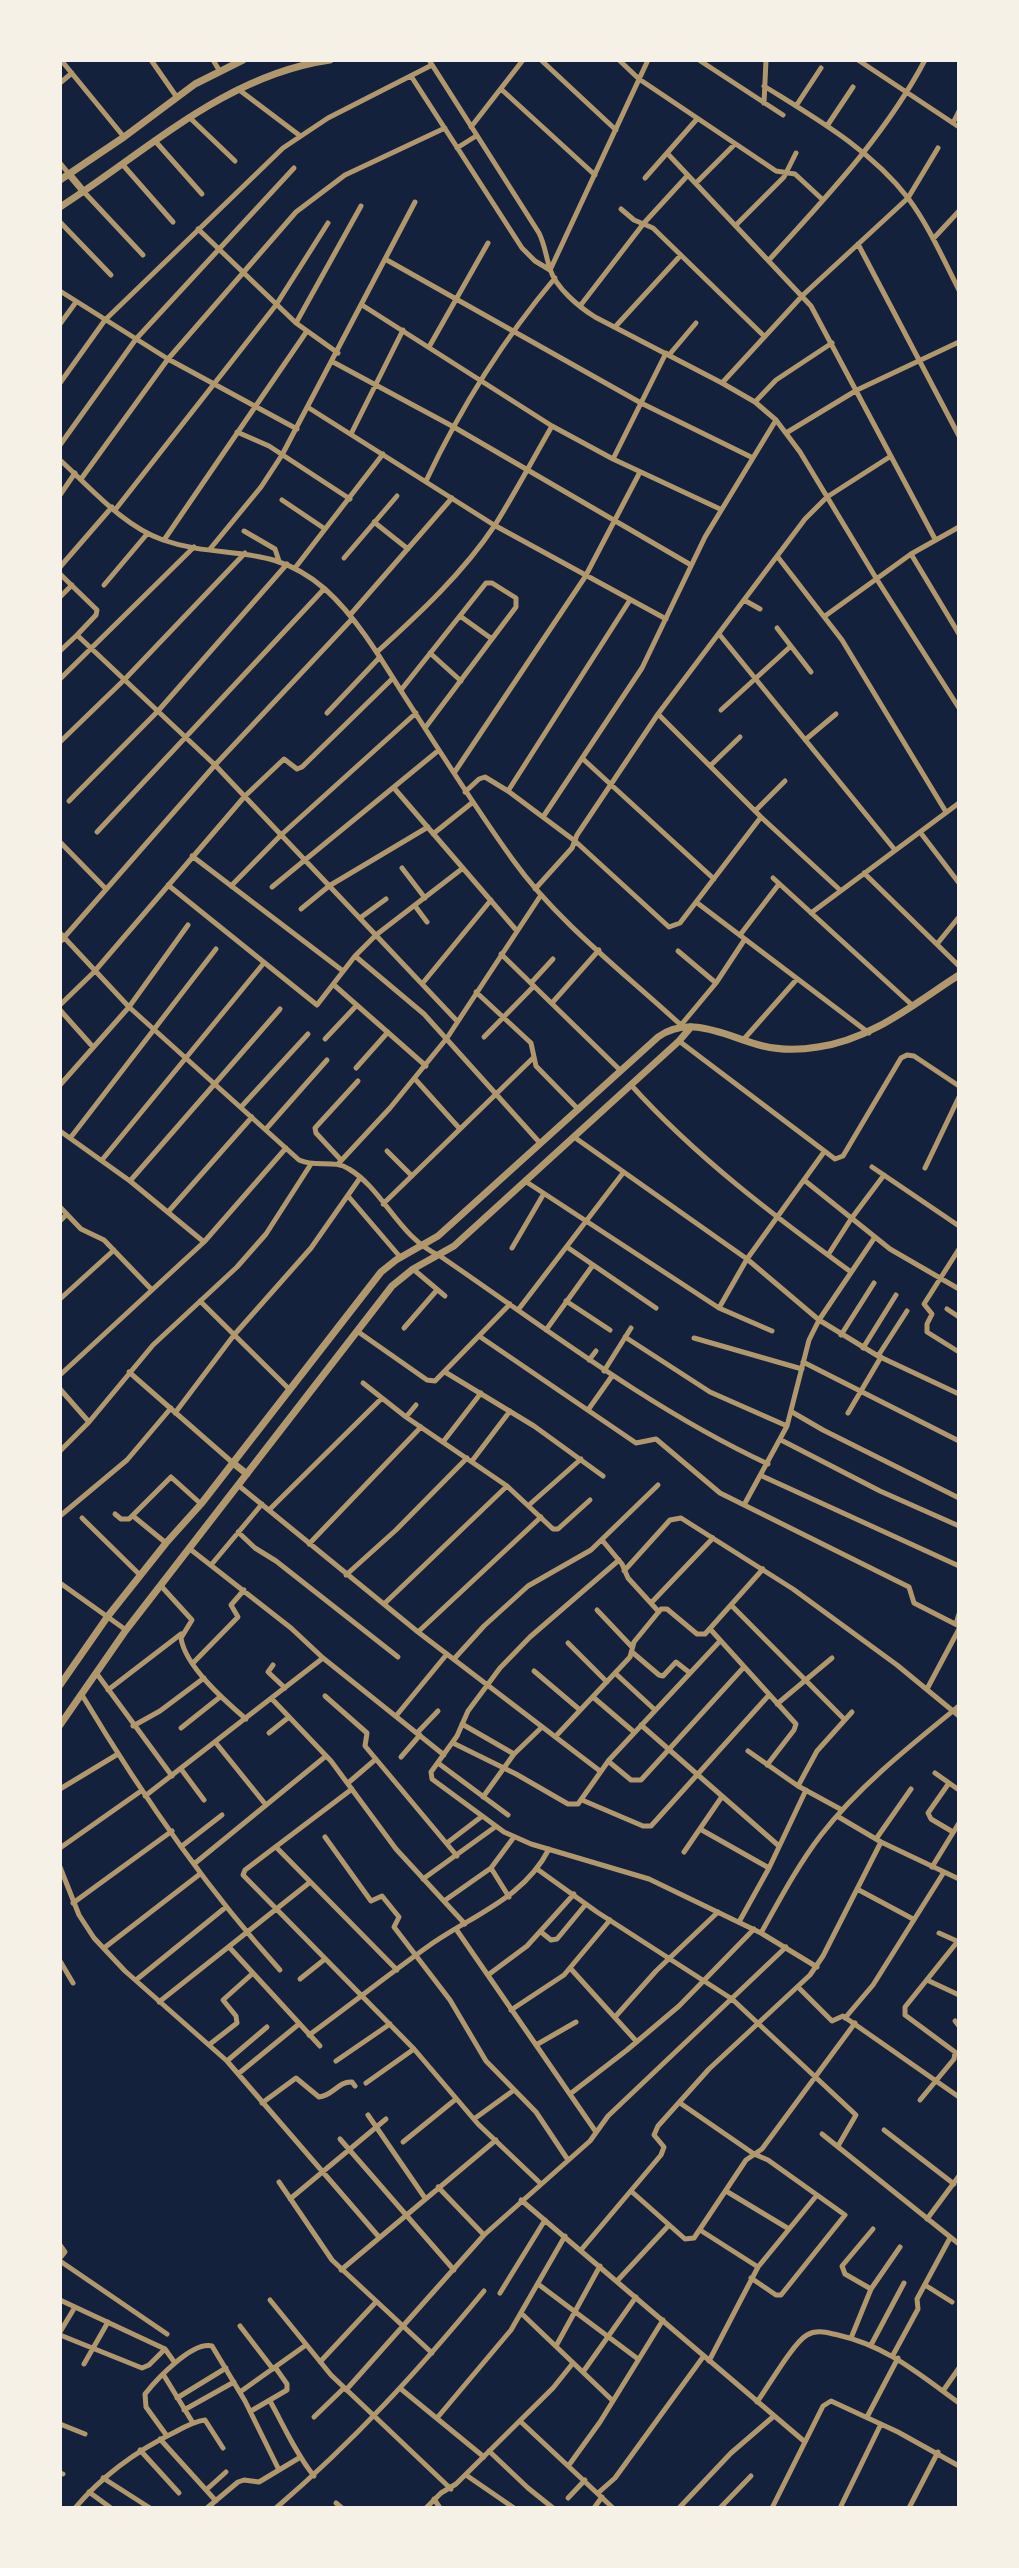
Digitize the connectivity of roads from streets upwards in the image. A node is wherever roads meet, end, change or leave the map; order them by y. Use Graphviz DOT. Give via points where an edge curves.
graph roads {
  1 [pos="61,60"];
  2 [pos="151,60"];
  3 [pos="213,60"];
  4 [pos="243,60"];
  5 [pos="330,60"];
  6 [pos="523,60"];
  7 [pos="541,60"];
  8 [pos="619,60"];
  9 [pos="648,60"];
  10 [pos="699,60"];
  11 [pos="766,60"];
  12 [pos="858,60"];
  13 [pos="873,60"];
  14 [pos="925,60"];
  15 [pos="431,63"];
  16 [pos="869,68"];
  17 [pos="821,69"];
  18 [pos="219,70"];
  19 [pos="72,73"];
  20 [pos="411,76"];
  21 [pos="639,79"];
  22 [pos="60,83"];
  23 [pos="764,86"];
  24 [pos="853,87"];
  25 [pos="238,89"];
  26 [pos="501,89"];
  27 [pos="908,93"];
  28 [pos="176,96"];
  29 [pos="764,103"];
  30 [pos="796,106"];
  31 [pos="959,111"];
  32 [pos="783,115"];
  33 [pos="189,117"];
  34 [pos="697,118"];
  35 [pos="953,123"];
  36 [pos="827,126"];
  37 [pos="959,127"];
  38 [pos="445,128"];
  39 [pos="471,128"];
  40 [pos="616,130"];
  41 [pos="299,135"];
  42 [pos="476,136"];
  43 [pos="124,137"];
  44 [pos="156,142"];
  45 [pos="735,144"];
  46 [pos="457,147"];
  47 [pos="938,148"];
  48 [pos="667,153"];
  49 [pos="796,153"];
  50 [pos="864,154"];
  51 [pos="235,161"];
  52 [pos="60,163"];
  53 [pos="123,165"];
  54 [pos="294,168"];
  55 [pos="788,172"];
  56 [pos="69,174"];
  57 [pos="595,175"];
  58 [pos="688,175"];
  59 [pos="645,178"];
  60 [pos="60,180"];
  61 [pos="696,183"];
  62 [pos="84,192"];
  63 [pos="202,194"];
  64 [pos="908,198"];
  65 [pos="823,200"];
  66 [pos="415,202"];
  67 [pos="361,206"];
  68 [pos="60,207"];
  69 [pos="621,209"];
  70 [pos="959,211"];
  71 [pos="60,222"];
  72 [pos="173,222"];
  73 [pos="328,223"];
  74 [pos="644,223"];
  75 [pos="736,225"];
  76 [pos="198,229"];
  77 [pos="933,239"];
  78 [pos="488,243"];
  79 [pos="858,244"];
  80 [pos="220,250"];
  81 [pos="143,255"];
  82 [pos="681,255"];
  83 [pos="385,260"];
  84 [pos="769,260"];
  85 [pos="550,270"];
  86 [pos="244,274"];
  87 [pos="111,275"];
  88 [pos="555,278"];
  89 [pos="958,286"];
  90 [pos="60,291"];
  91 [pos="803,296"];
  92 [pos="456,300"];
  93 [pos="76,302"];
  94 [pos="276,305"];
  95 [pos="362,305"];
  96 [pos="580,306"];
  97 [pos="105,320"];
  98 [pos="296,323"];
  99 [pos="696,323"];
  100 [pos="60,324"];
  101 [pos="615,327"];
  102 [pos="403,330"];
  103 [pos="307,331"];
  104 [pos="511,332"];
  105 [pos="764,336"];
  106 [pos="136,339"];
  107 [pos="959,342"];
  108 [pos="832,343"];
  109 [pos="429,347"];
  110 [pos="338,353"];
  111 [pos="668,354"];
  112 [pos="168,359"];
  113 [pos="919,360"];
  114 [pos="333,362"];
  115 [pos="479,380"];
  116 [pos="722,382"];
  117 [pos="60,383"];
  118 [pos="376,384"];
  119 [pos="213,385"];
  120 [pos="857,390"];
  121 [pos="755,402"];
  122 [pos="641,403"];
  123 [pos="255,406"];
  124 [pos="309,408"];
  125 [pos="776,420"];
  126 [pos="452,426"];
  127 [pos="552,426"];
  128 [pos="297,429"];
  129 [pos="237,432"];
  130 [pos="786,433"];
  131 [pos="351,434"];
  132 [pos="959,436"];
  133 [pos="60,445"];
  134 [pos="383,454"];
  135 [pos="282,455"];
  136 [pos="891,456"];
  137 [pos="751,457"];
  138 [pos="613,459"];
  139 [pos="60,460"];
  140 [pos="526,470"];
  141 [pos="640,471"];
  142 [pos="75,473"];
  143 [pos="81,479"];
  144 [pos="426,481"];
  145 [pos="60,495"];
  146 [pos="397,496"];
  147 [pos="827,496"];
  148 [pos="452,498"];
  149 [pos="350,499"];
  150 [pos="282,500"];
  151 [pos="114,508"];
  152 [pos="720,509"];
  153 [pos="614,521"];
  154 [pos="374,522"];
  155 [pos="494,525"];
  156 [pos="959,527"];
  157 [pos="325,529"];
  158 [pos="244,531"];
  159 [pos="147,534"];
  160 [pos="935,539"];
  161 [pos="164,540"];
  162 [pos="194,547"];
  163 [pos="210,549"];
  164 [pos="408,549"];
  165 [pos="245,553"];
  166 [pos="911,554"];
  167 [pos="777,556"];
  168 [pos="344,558"];
  169 [pos="279,561"];
  170 [pos="287,564"];
  171 [pos="691,565"];
  172 [pos="60,567"];
  173 [pos="295,568"];
  174 [pos="60,574"];
  175 [pos="585,577"];
  176 [pos="876,578"];
  177 [pos="72,585"];
  178 [pos="104,585"];
  179 [pos="324,589"];
  180 [pos="60,597"];
  181 [pos="630,600"];
  182 [pos="744,600"];
  183 [pos="760,609"];
  184 [pos="460,616"];
  185 [pos="825,616"];
  186 [pos="351,617"];
  187 [pos="666,619"];
  188 [pos="777,628"];
  189 [pos="718,634"];
  190 [pos="959,634"];
  191 [pos="77,635"];
  192 [pos="492,639"];
  193 [pos="791,646"];
  194 [pos="92,649"];
  195 [pos="60,651"];
  196 [pos="430,653"];
  197 [pos="378,655"];
  198 [pos="811,672"];
  199 [pos="393,678"];
  200 [pos="755,678"];
  201 [pos="60,679"];
  202 [pos="124,679"];
  203 [pos="460,681"];
  204 [pos="401,690"];
  205 [pos="959,708"];
  206 [pos="721,710"];
  207 [pos="158,711"];
  208 [pos="327,713"];
  209 [pos="416,713"];
  210 [pos="658,714"];
  211 [pos="836,714"];
  212 [pos="425,728"];
  213 [pos="186,736"];
  214 [pos="740,737"];
  215 [pos="805,740"];
  216 [pos="60,742"];
  217 [pos="439,750"];
  218 [pos="583,759"];
  219 [pos="215,765"];
  220 [pos="710,766"];
  221 [pos="454,773"];
  222 [pos="785,781"];
  223 [pos="611,785"];
  224 [pos="394,788"];
  225 [pos="508,790"];
  226 [pos="465,792"];
  227 [pos="245,796"];
  228 [pos="69,801"];
  229 [pos="473,802"];
  230 [pos="959,803"];
  231 [pos="755,811"];
  232 [pos="946,812"];
  233 [pos="543,817"];
  234 [pos="761,817"];
  235 [pos="428,828"];
  236 [pos="97,832"];
  237 [pos="920,832"];
  238 [pos="433,834"];
  239 [pos="280,835"];
  240 [pos="575,841"];
  241 [pos="60,842"];
  242 [pos="895,850"];
  243 [pos="192,856"];
  244 [pos="303,860"];
  245 [pos="402,868"];
  246 [pos="463,868"];
  247 [pos="864,873"];
  248 [pos="773,878"];
  249 [pos="714,879"];
  250 [pos="959,883"];
  251 [pos="779,884"];
  252 [pos="168,885"];
  253 [pos="231,886"];
  254 [pos="329,886"];
  255 [pos="272,887"];
  256 [pos="106,889"];
  257 [pos="535,889"];
  258 [pos="840,890"];
  259 [pos="541,895"];
  260 [pos="425,898"];
  261 [pos="386,899"];
  262 [pos="491,900"];
  263 [pos="696,902"];
  264 [pos="415,906"];
  265 [pos="301,909"];
  266 [pos="811,913"];
  267 [pos="959,917"];
  268 [pos="360,918"];
  269 [pos="427,922"];
  270 [pos="188,925"];
  271 [pos="517,931"];
  272 [pos="376,935"];
  273 [pos="740,935"];
  274 [pos="61,937"];
  275 [pos="745,939"];
  276 [pos="937,944"];
  277 [pos="216,949"];
  278 [pos="599,950"];
  279 [pos="678,951"];
  280 [pos="501,954"];
  281 [pos="355,956"];
  282 [pos="553,959"];
  283 [pos="263,964"];
  284 [pos="959,966"];
  285 [pos="344,971"];
  286 [pos="94,972"];
  287 [pos="959,975"];
  288 [pos="797,978"];
  289 [pos="716,983"];
  290 [pos="422,984"];
  291 [pos="532,984"];
  292 [pos="334,985"];
  293 [pos="476,992"];
  294 [pos="552,1003"];
  295 [pos="60,1005"];
  296 [pos="357,1005"];
  297 [pos="912,1005"];
  298 [pos="129,1007"];
  299 [pos="280,1009"];
  300 [pos="60,1010"];
  301 [pos="503,1017"];
  302 [pos="457,1022"];
  303 [pos="686,1028"];
  304 [pos="153,1029"];
  305 [pos="388,1032"];
  306 [pos="869,1033"];
  307 [pos="308,1034"];
  308 [pos="484,1037"];
  309 [pos="447,1038"];
  310 [pos="325,1039"];
  311 [pos="744,1040"];
  312 [pos="679,1041"];
  313 [pos="93,1047"];
  314 [pos="185,1058"];
  315 [pos="533,1058"];
  316 [pos="327,1060"];
  317 [pos="426,1066"];
  318 [pos="356,1068"];
  319 [pos="621,1071"];
  320 [pos="415,1079"];
  321 [pos="358,1081"];
  322 [pos="215,1084"];
  323 [pos="60,1085"];
  324 [pos="631,1085"];
  325 [pos="959,1086"];
  326 [pos="497,1093"];
  327 [pos="959,1097"];
  328 [pos="241,1107"];
  329 [pos="578,1109"];
  330 [pos="252,1117"];
  331 [pos="266,1129"];
  332 [pos="460,1129"];
  333 [pos="60,1131"];
  334 [pos="71,1137"];
  335 [pos="574,1137"];
  336 [pos="540,1143"];
  337 [pos="286,1148"];
  338 [pos="387,1150"];
  339 [pos="824,1152"];
  340 [pos="102,1160"];
  341 [pos="340,1162"];
  342 [pos="310,1164"];
  343 [pos="872,1167"];
  344 [pos="925,1168"];
  345 [pos="624,1173"];
  346 [pos="884,1175"];
  347 [pos="412,1176"];
  348 [pos="360,1178"];
  349 [pos="804,1180"];
  350 [pos="130,1181"];
  351 [pos="525,1181"];
  352 [pos="543,1195"];
  353 [pos="348,1196"];
  354 [pos="383,1204"];
  355 [pos="60,1207"];
  356 [pos="168,1212"];
  357 [pos="67,1214"];
  358 [pos="777,1218"];
  359 [pos="851,1219"];
  360 [pos="60,1221"];
  361 [pos="586,1223"];
  362 [pos="959,1226"];
  363 [pos="875,1237"];
  364 [pos="204,1242"];
  365 [pos="567,1247"];
  366 [pos="421,1248"];
  367 [pos="512,1248"];
  368 [pos="959,1249"];
  369 [pos="114,1250"];
  370 [pos="828,1255"];
  371 [pos="440,1256"];
  372 [pos="401,1258"];
  373 [pos="747,1259"];
  374 [pos="593,1265"];
  375 [pos="413,1269"];
  376 [pos="851,1272"];
  377 [pos="940,1277"];
  378 [pos="874,1283"];
  379 [pos="152,1290"];
  380 [pos="437,1290"];
  381 [pos="959,1290"];
  382 [pos="896,1295"];
  383 [pos="445,1296"];
  384 [pos="60,1299"];
  385 [pos="566,1301"];
  386 [pos="200,1302"];
  387 [pos="510,1304"];
  388 [pos="656,1308"];
  389 [pos="718,1308"];
  390 [pos="947,1309"];
  391 [pos="518,1310"];
  392 [pos="907,1311"];
  393 [pos="959,1317"];
  394 [pos="819,1320"];
  395 [pos="404,1328"];
  396 [pos="631,1328"];
  397 [pos="546,1330"];
  398 [pos="610,1330"];
  399 [pos="357,1331"];
  400 [pos="772,1331"];
  401 [pos="234,1335"];
  402 [pos="842,1335"];
  403 [pos="479,1336"];
  404 [pos="625,1337"];
  405 [pos="694,1338"];
  406 [pos="863,1348"];
  407 [pos="596,1351"];
  408 [pos="959,1353"];
  409 [pos="879,1356"];
  410 [pos="589,1360"];
  411 [pos="803,1362"];
  412 [pos="802,1369"];
  413 [pos="604,1371"];
  414 [pos="129,1372"];
  415 [pos="445,1372"];
  416 [pos="60,1375"];
  417 [pos="612,1376"];
  418 [pos="363,1383"];
  419 [pos="60,1389"];
  420 [pos="289,1389"];
  421 [pos="481,1393"];
  422 [pos="861,1393"];
  423 [pos="959,1394"];
  424 [pos="382,1398"];
  425 [pos="416,1405"];
  426 [pos="173,1410"];
  427 [pos="588,1410"];
  428 [pos="510,1411"];
  429 [pos="792,1412"];
  430 [pos="848,1413"];
  431 [pos="406,1417"];
  432 [pos="89,1422"];
  433 [pos="787,1426"];
  434 [pos="421,1427"];
  435 [pos="781,1440"];
  436 [pos="959,1441"];
  437 [pos="444,1442"];
  438 [pos="60,1451"];
  439 [pos="581,1459"];
  440 [pos="470,1460"];
  441 [pos="233,1463"];
  442 [pos="768,1464"];
  443 [pos="247,1474"];
  444 [pos="603,1476"];
  445 [pos="762,1476"];
  446 [pos="238,1485"];
  447 [pos="658,1485"];
  448 [pos="507,1486"];
  449 [pos="959,1498"];
  450 [pos="590,1500"];
  451 [pos="201,1504"];
  452 [pos="261,1504"];
  453 [pos="529,1505"];
  454 [pos="744,1505"];
  455 [pos="269,1510"];
  456 [pos="115,1514"];
  457 [pos="133,1515"];
  458 [pos="60,1516"];
  459 [pos="540,1517"];
  460 [pos="82,1518"];
  461 [pos="959,1526"];
  462 [pos="238,1532"];
  463 [pos="713,1538"];
  464 [pos="602,1540"];
  465 [pos="166,1544"];
  466 [pos="309,1544"];
  467 [pos="190,1549"];
  468 [pos="620,1560"];
  469 [pos="211,1565"];
  470 [pos="959,1566"];
  471 [pos="763,1569"];
  472 [pos="624,1571"];
  473 [pos="346,1575"];
  474 [pos="141,1576"];
  475 [pos="60,1583"];
  476 [pos="162,1587"];
  477 [pos="244,1590"];
  478 [pos="651,1602"];
  479 [pos="384,1604"];
  480 [pos="732,1606"];
  481 [pos="597,1610"];
  482 [pos="659,1612"];
  483 [pos="959,1614"];
  484 [pos="108,1617"];
  485 [pos="958,1626"];
  486 [pos="126,1630"];
  487 [pos="711,1630"];
  488 [pos="418,1632"];
  489 [pos="182,1633"];
  490 [pos="720,1641"];
  491 [pos="568,1643"];
  492 [pos="632,1649"];
  493 [pos="447,1654"];
  494 [pos="398,1657"];
  495 [pos="323,1658"];
  496 [pos="832,1658"];
  497 [pos="454,1659"];
  498 [pos="194,1662"];
  499 [pos="273,1665"];
  500 [pos="744,1667"];
  501 [pos="534,1671"];
  502 [pos="615,1673"];
  503 [pos="690,1673"];
  504 [pos="97,1674"];
  505 [pos="204,1678"];
  506 [pos="807,1679"];
  507 [pos="607,1682"];
  508 [pos="486,1684"];
  509 [pos="60,1685"];
  510 [pos="285,1688"];
  511 [pos="927,1689"];
  512 [pos="108,1690"];
  513 [pos="82,1695"];
  514 [pos="769,1695"];
  515 [pos="325,1696"];
  516 [pos="220,1697"];
  517 [pos="593,1697"];
  518 [pos="272,1699"];
  519 [pos="777,1704"];
  520 [pos="959,1706"];
  521 [pos="580,1710"];
  522 [pos="655,1710"];
  523 [pos="438,1711"];
  524 [pos="952,1711"];
  525 [pos="852,1712"];
  526 [pos="396,1716"];
  527 [pos="959,1716"];
  528 [pos="289,1717"];
  529 [pos="246,1719"];
  530 [pos="844,1719"];
  531 [pos="462,1724"];
  532 [pos="60,1725"];
  533 [pos="641,1725"];
  534 [pos="133,1726"];
  535 [pos="542,1727"];
  536 [pos="181,1728"];
  537 [pos="634,1732"];
  538 [pos="269,1733"];
  539 [pos="418,1734"];
  540 [pos="555,1737"];
  541 [pos="216,1743"];
  542 [pos="453,1743"];
  543 [pos="669,1750"];
  544 [pos="748,1752"];
  545 [pos="514,1754"];
  546 [pos="118,1755"];
  547 [pos="326,1755"];
  548 [pos="444,1755"];
  549 [pos="401,1757"];
  550 [pos="376,1759"];
  551 [pos="608,1761"];
  552 [pos="438,1763"];
  553 [pos="766,1765"];
  554 [pos="503,1767"];
  555 [pos="181,1769"];
  556 [pos="600,1772"];
  557 [pos="935,1773"];
  558 [pos="696,1774"];
  559 [pos="172,1776"];
  560 [pos="348,1783"];
  561 [pos="949,1783"];
  562 [pos="798,1786"];
  563 [pos="60,1789"];
  564 [pos="352,1789"];
  565 [pos="911,1789"];
  566 [pos="806,1790"];
  567 [pos="959,1790"];
  568 [pos="143,1794"];
  569 [pos="483,1797"];
  570 [pos="722,1798"];
  571 [pos="204,1800"];
  572 [pos="582,1800"];
  573 [pos="266,1805"];
  574 [pos="842,1810"];
  575 [pos="222,1815"];
  576 [pos="508,1815"];
  577 [pos="837,1816"];
  578 [pos="481,1817"];
  579 [pos="959,1823"];
  580 [pos="495,1827"];
  581 [pos="699,1829"];
  582 [pos="172,1831"];
  583 [pos="953,1832"];
  584 [pos="325,1837"];
  585 [pos="514,1837"];
  586 [pos="878,1841"];
  587 [pos="447,1843"];
  588 [pos="182,1846"];
  589 [pos="779,1846"];
  590 [pos="276,1847"];
  591 [pos="60,1848"];
  592 [pos="549,1849"];
  593 [pos="684,1852"];
  594 [pos="457,1856"];
  595 [pos="194,1864"];
  596 [pos="932,1866"];
  597 [pos="60,1867"];
  598 [pos="490,1868"];
  599 [pos="769,1868"];
  600 [pos="537,1869"];
  601 [pos="944,1872"];
  602 [pos="201,1874"];
  603 [pos="423,1879"];
  604 [pos="959,1879"];
  605 [pos="309,1883"];
  606 [pos="857,1889"];
  607 [pos="574,1894"];
  608 [pos="509,1897"];
  609 [pos="444,1901"];
  610 [pos="73,1903"];
  611 [pos="586,1904"];
  612 [pos="226,1907"];
  613 [pos="277,1910"];
  614 [pos="718,1912"];
  615 [pos="913,1919"];
  616 [pos="610,1920"];
  617 [pos="739,1922"];
  618 [pos="465,1924"];
  619 [pos="456,1929"];
  620 [pos="754,1929"];
  621 [pos="541,1932"];
  622 [pos="761,1933"];
  623 [pos="939,1933"];
  624 [pos="247,1934"];
  625 [pos="958,1941"];
  626 [pos="786,1947"];
  627 [pos="104,1948"];
  628 [pos="230,1948"];
  629 [pos="417,1955"];
  630 [pos="670,1957"];
  631 [pos="325,1959"];
  632 [pos="60,1962"];
  633 [pos="817,1967"];
  634 [pos="572,1969"];
  635 [pos="397,1970"];
  636 [pos="280,1971"];
  637 [pos="252,1974"];
  638 [pos="488,1975"];
  639 [pos="300,1979"];
  640 [pos="703,1979"];
  641 [pos="136,1980"];
  642 [pos="927,1980"];
  643 [pos="73,1983"];
  644 [pos="798,1987"];
  645 [pos="959,1995"];
  646 [pos="363,1996"];
  647 [pos="732,1999"];
  648 [pos="159,2002"];
  649 [pos="512,2010"];
  650 [pos="615,2017"];
  651 [pos="845,2018"];
  652 [pos="576,2022"];
  653 [pos="299,2024"];
  654 [pos="390,2024"];
  655 [pos="758,2024"];
  656 [pos="855,2024"];
  657 [pos="267,2027"];
  658 [pos="309,2035"];
  659 [pos="637,2042"];
  660 [pos="210,2044"];
  661 [pos="536,2045"];
  662 [pos="320,2046"];
  663 [pos="414,2049"];
  664 [pos="228,2061"];
  665 [pos="336,2061"];
  666 [pos="238,2074"];
  667 [pos="814,2078"];
  668 [pos="935,2082"];
  669 [pos="366,2083"];
  670 [pos="355,2086"];
  671 [pos="514,2090"];
  672 [pos="570,2094"];
  673 [pos="959,2097"];
  674 [pos="456,2099"];
  675 [pos="920,2100"];
  676 [pos="262,2103"];
  677 [pos="680,2103"];
  678 [pos="368,2115"];
  679 [pos="386,2119"];
  680 [pos="474,2120"];
  681 [pos="376,2128"];
  682 [pos="884,2130"];
  683 [pos="596,2132"];
  684 [pos="822,2134"];
  685 [pos="340,2139"];
  686 [pos="496,2140"];
  687 [pos="403,2142"];
  688 [pos="838,2146"];
  689 [pos="350,2150"];
  690 [pos="753,2154"];
  691 [pos="568,2160"];
  692 [pos="322,2173"];
  693 [pos="959,2176"];
  694 [pos="279,2182"];
  695 [pos="540,2184"];
  696 [pos="954,2184"];
  697 [pos="438,2187"];
  698 [pos="726,2190"];
  699 [pos="631,2191"];
  700 [pos="817,2195"];
  701 [pos="425,2198"];
  702 [pos="290,2199"];
  703 [pos="522,2200"];
  704 [pos="404,2216"];
  705 [pos="927,2219"];
  706 [pos="545,2220"];
  707 [pos="669,2225"];
  708 [pos="789,2229"];
  709 [pos="873,2229"];
  710 [pos="700,2230"];
  711 [pos="484,2235"];
  712 [pos="565,2236"];
  713 [pos="379,2237"];
  714 [pos="951,2238"];
  715 [pos="959,2244"];
  716 [pos="900,2247"];
  717 [pos="581,2250"];
  718 [pos="62,2253"];
  719 [pos="600,2266"];
  720 [pos="758,2267"];
  721 [pos="341,2270"];
  722 [pos="454,2270"];
  723 [pos="751,2278"];
  724 [pos="617,2281"];
  725 [pos="904,2283"];
  726 [pos="538,2284"];
  727 [pos="925,2285"];
  728 [pos="871,2289"];
  729 [pos="484,2291"];
  730 [pos="500,2294"];
  731 [pos="636,2296"];
  732 [pos="60,2300"];
  733 [pos="270,2300"];
  734 [pos="376,2302"];
  735 [pos="952,2302"];
  736 [pos="75,2307"];
  737 [pos="575,2312"];
  738 [pos="521,2313"];
  739 [pos="663,2320"];
  740 [pos="108,2322"];
  741 [pos="240,2326"];
  742 [pos="403,2327"];
  743 [pos="60,2334"];
  744 [pos="167,2334"];
  745 [pos="608,2337"];
  746 [pos="851,2338"];
  747 [pos="306,2345"];
  748 [pos="871,2345"];
  749 [pos="556,2346"];
  750 [pos="92,2349"];
  751 [pos="165,2349"];
  752 [pos="432,2353"];
  753 [pos="896,2357"];
  754 [pos="638,2359"];
  755 [pos="706,2359"];
  756 [pos="320,2362"];
  757 [pos="176,2363"];
  758 [pos="573,2363"];
  759 [pos="84,2364"];
  760 [pos="226,2368"];
  761 [pos="274,2368"];
  762 [pos="959,2368"];
  763 [pos="583,2372"];
  764 [pos="162,2374"];
  765 [pos="234,2382"];
  766 [pos="345,2389"];
  767 [pos="401,2389"];
  768 [pos="943,2391"];
  769 [pos="240,2392"];
  770 [pos="177,2398"];
  771 [pos="612,2400"];
  772 [pos="270,2401"];
  773 [pos="757,2402"];
  774 [pos="959,2403"];
  775 [pos="184,2410"];
  776 [pos="250,2411"];
  777 [pos="774,2416"];
  778 [pos="314,2417"];
  779 [pos="375,2417"];
  780 [pos="867,2417"];
  781 [pos="437,2418"];
  782 [pos="520,2421"];
  783 [pos="193,2423"];
  784 [pos="60,2424"];
  785 [pos="881,2424"];
  786 [pos="85,2434"];
  787 [pos="167,2436"];
  788 [pos="160,2439"];
  789 [pos="805,2442"];
  790 [pos="223,2448"];
  791 [pos="140,2450"];
  792 [pos="489,2451"];
  793 [pos="938,2452"];
  794 [pos="484,2457"];
  795 [pos="299,2458"];
  796 [pos="569,2465"];
  797 [pos="959,2466"];
  798 [pos="279,2470"];
  799 [pos="226,2472"];
  800 [pos="466,2475"];
  801 [pos="314,2476"];
  802 [pos="751,2476"];
  803 [pos="103,2478"];
  804 [pos="585,2480"];
  805 [pos="451,2488"];
  806 [pos="206,2490"];
  807 [pos="89,2492"];
  808 [pos="179,2493"];
  809 [pos="600,2495"];
  810 [pos="568,2498"];
  811 [pos="434,2499"];
  812 [pos="216,2501"];
  813 [pos="505,2502"];
  814 [pos="336,2503"];
  815 [pos="550,2507"];
  816 [pos="75,2508"];
  817 [pos="111,2508"];
  818 [pos="150,2508"];
  819 [pos="207,2508"];
  820 [pos="276,2508"];
  821 [pos="342,2508"];
  822 [pos="426,2508"];
  823 [pos="440,2508"];
  824 [pos="499,2508"];
  825 [pos="514,2508"];
  826 [pos="594,2508"];
  827 [pos="614,2508"];
  828 [pos="679,2508"];
  829 [pos="720,2508"];
  830 [pos="772,2508"];
  831 [pos="840,2508"];
  832 [pos="909,2508"];
  1 -- 19 [label="street"];
  2 -- 28 [label="street"];
  3 -- 18 [label="street"];
  4 -- 18 [label="street"];
  5 -- 25 [label="street" via="275,72"];
  6 -- 26 [label="street"];
  7 -- 40 [label="street"];
  8 -- 21 [label="street"];
  9 -- 21 [label="street"];
  10 -- 29 [label="street"];
  11 -- 23 [label="street"];
  12 -- 16 [label="street"];
  13 -- 16 [label="street"];
  14 -- 27 [label="street"];
  15 -- 20 [label="street"];
  15 -- 39 [label="street"];
  16 -- 27 [label="street"];
  17 -- 30 [label="street"];
  18 -- 28 [label="street"];
  19 -- 22 [label="street"];
  19 -- 43 [label="street"];
  20 -- 38 [label="street"];
  20 -- 41 [label="street"];
  21 -- 34 [label="street"];
  21 -- 40 [label="street"];
  23 -- 29 [label="street"];
  23 -- 30 [label="street"];
  24 -- 36 [label="street"];
  25 -- 33 [label="street"];
  25 -- 41 [label="street"];
  26 -- 39 [label="street"];
  26 -- 57 [label="street"];
  27 -- 35 [label="street"];
  27 -- 50 [label="street"];
  28 -- 43 [label="street"];
  29 -- 32 [label="street"];
  30 -- 36 [label="street"];
  31 -- 35 [label="street"];
  33 -- 44 [label="street"];
  33 -- 51 [label="street"];
  34 -- 45 [label="street"];
  34 -- 48 [label="street"];
  35 -- 37 [label="street"];
  36 -- 50 [label="street"];
  38 -- 46 [label="street"];
  38 -- 86 [label="street" via="328,186 296,212"];
  39 -- 42 [label="street"];
  40 -- 57 [label="street"];
  41 -- 76 [label="street"];
  42 -- 46 [label="street"];
  42 -- 85 [label="street" via="539,234"];
  43 -- 56 [label="street"];
  44 -- 53 [label="street"];
  44 -- 63 [label="street"];
  45 -- 55 [label="street" via="776,171"];
  45 -- 61 [label="street"];
  46 -- 85 [label="street" via="522,248"];
  47 -- 64 [label="street"];
  48 -- 58 [label="street"];
  48 -- 59 [label="street"];
  49 -- 55 [label="street"];
  50 -- 64 [label="street"];
  50 -- 65 [label="street"];
  52 -- 56 [label="street"];
  53 -- 62 [label="street"];
  53 -- 72 [label="street"];
  54 -- 80 [label="street"];
  55 -- 65 [label="street" via="798,176"];
  55 -- 75 [label="street"];
  56 -- 60 [label="street"];
  56 -- 62 [label="street"];
  57 -- 85 [label="street"];
  58 -- 61 [label="street"];
  58 -- 74 [label="street"];
  61 -- 75 [label="street"];
  62 -- 68 [label="street"];
  62 -- 81 [label="street"];
  64 -- 77 [label="street"];
  64 -- 79 [label="street"];
  65 -- 84 [label="street"];
  66 -- 83 [label="street"];
  67 -- 98 [label="street"];
  69 -- 74 [label="street"];
  70 -- 77 [label="street"];
  71 -- 87 [label="street"];
  73 -- 94 [label="street"];
  74 -- 82 [label="street"];
  74 -- 96 [label="street"];
  75 -- 84 [label="street"];
  76 -- 80 [label="street"];
  76 -- 97 [label="street"];
  77 -- 89 [label="street"];
  78 -- 92 [label="street"];
  79 -- 91 [label="street"];
  79 -- 113 [label="street"];
  80 -- 86 [label="street"];
  80 -- 106 [label="street"];
  82 -- 101 [label="street"];
  82 -- 105 [label="street"];
  83 -- 92 [label="street"];
  83 -- 95 [label="street"];
  84 -- 91 [label="street"];
  85 -- 88 [label="street"];
  86 -- 94 [label="street"];
  86 -- 112 [label="street"];
  88 -- 96 [label="street"];
  88 -- 104 [label="street"];
  90 -- 93 [label="street"];
  91 -- 105 [label="street"];
  91 -- 108 [label="street"];
  92 -- 104 [label="street"];
  92 -- 109 [label="street"];
  93 -- 97 [label="street"];
  93 -- 100 [label="street"];
  94 -- 98 [label="street"];
  94 -- 119 [label="street"];
  95 -- 102 [label="street"];
  95 -- 110 [label="street"];
  96 -- 101 [label="street"];
  97 -- 106 [label="street"];
  97 -- 117 [label="street"];
  98 -- 103 [label="street"];
  99 -- 111 [label="street"];
  101 -- 111 [label="street"];
  102 -- 109 [label="street"];
  102 -- 118 [label="street"];
  103 -- 110 [label="street"];
  103 -- 123 [label="street"];
  104 -- 115 [label="street"];
  104 -- 122 [label="street"];
  105 -- 116 [label="street"];
  106 -- 112 [label="street"];
  106 -- 133 [label="street"];
  107 -- 113 [label="street"];
  108 -- 120 [label="street"];
  108 -- 121 [label="street" via="776,380"];
  109 -- 115 [label="street"];
  110 -- 114 [label="street"];
  111 -- 116 [label="street"];
  111 -- 122 [label="street"];
  112 -- 119 [label="street"];
  112 -- 143 [label="street"];
  113 -- 120 [label="street"];
  113 -- 132 [label="street"];
  114 -- 118 [label="street"];
  114 -- 124 [label="street"];
  115 -- 126 [label="street"];
  115 -- 127 [label="street"];
  116 -- 121 [label="street"];
  118 -- 126 [label="street"];
  118 -- 131 [label="street"];
  119 -- 123 [label="street"];
  119 -- 151 [label="street"];
  120 -- 130 [label="street"];
  120 -- 136 [label="street"];
  121 -- 125 [label="street"];
  122 -- 137 [label="street"];
  122 -- 138 [label="street"];
  123 -- 128 [label="street"];
  123 -- 129 [label="street"];
  124 -- 128 [label="street"];
  124 -- 131 [label="street"];
  125 -- 130 [label="street"];
  125 -- 137 [label="street"];
  126 -- 140 [label="street"];
  126 -- 144 [label="street"];
  127 -- 138 [label="street"];
  127 -- 140 [label="street"];
  128 -- 135 [label="street"];
  129 -- 135 [label="street"];
  129 -- 161 [label="street"];
  130 -- 147 [label="street"];
  131 -- 134 [label="street"];
  134 -- 144 [label="street"];
  134 -- 149 [label="street"];
  135 -- 149 [label="street"];
  135 -- 163 [label="street"];
  136 -- 147 [label="street"];
  136 -- 160 [label="street"];
  137 -- 152 [label="street"];
  138 -- 141 [label="street"];
  139 -- 142 [label="street"];
  140 -- 153 [label="street"];
  140 -- 155 [label="street"];
  141 -- 152 [label="street"];
  141 -- 153 [label="street"];
  142 -- 143 [label="street"];
  142 -- 145 [label="street"];
  143 -- 151 [label="street"];
  144 -- 148 [label="street"];
  146 -- 154 [label="street"];
  147 -- 167 [label="street"];
  147 -- 176 [label="street"];
  148 -- 155 [label="street"];
  148 -- 164 [label="street"];
  149 -- 157 [label="street"];
  150 -- 157 [label="street"];
  151 -- 159 [label="street"];
  151 -- 172 [label="street"];
  152 -- 171 [label="street"];
  153 -- 171 [label="street"];
  153 -- 175 [label="street"];
  154 -- 164 [label="street"];
  154 -- 168 [label="street"];
  155 -- 175 [label="street"];
  155 -- 197 [label="street" via="439,592"];
  156 -- 160 [label="street"];
  157 -- 173 [label="street"];
  158 -- 169 [label="street" via="275,549"];
  159 -- 161 [label="street"];
  159 -- 178 [label="street"];
  160 -- 166 [label="street"];
  161 -- 162 [label="street"];
  162 -- 163 [label="street"];
  162 -- 194 [label="street"];
  163 -- 165 [label="street"];
  164 -- 186 [label="street"];
  165 -- 169 [label="street"];
  165 -- 202 [label="street"];
  166 -- 176 [label="street"];
  166 -- 190 [label="street"];
  167 -- 182 [label="street"];
  167 -- 185 [label="street"];
  169 -- 170 [label="street"];
  170 -- 173 [label="street"];
  170 -- 207 [label="street"];
  171 -- 187 [label="street"];
  173 -- 179 [label="street"];
  174 -- 177 [label="street"];
  175 -- 181 [label="street"];
  175 -- 221 [label="street"];
  176 -- 185 [label="street"];
  176 -- 205 [label="street"];
  177 -- 180 [label="street"];
  177 -- 191 [label="street" via="97,610"];
  179 -- 186 [label="street"];
  179 -- 213 [label="street"];
  181 -- 187 [label="street"];
  181 -- 225 [label="street"];
  182 -- 183 [label="street"];
  182 -- 189 [label="street"];
  184 -- 192 [label="street"];
  184 -- 192 [label="street" via="484,585 492,583 516,598 518,602"];
  184 -- 196 [label="street"];
  185 -- 232 [label="street"];
  186 -- 197 [label="street"];
  186 -- 219 [label="street"];
  187 -- 218 [label="street" via="642,668"];
  188 -- 193 [label="street"];
  189 -- 200 [label="street"];
  189 -- 210 [label="street"];
  191 -- 194 [label="street"];
  191 -- 195 [label="street"];
  192 -- 203 [label="street"];
  193 -- 198 [label="street"];
  193 -- 200 [label="street"];
  194 -- 201 [label="street"];
  194 -- 202 [label="street"];
  196 -- 203 [label="street"];
  196 -- 204 [label="street"];
  197 -- 199 [label="street"];
  197 -- 208 [label="street"];
  199 -- 204 [label="street"];
  199 -- 227 [label="street" via="302,767 297,769 283,760"];
  200 -- 206 [label="street"];
  200 -- 215 [label="street"];
  202 -- 207 [label="street"];
  202 -- 216 [label="street"];
  203 -- 212 [label="street"];
  204 -- 209 [label="street"];
  207 -- 213 [label="street"];
  207 -- 228 [label="street"];
  209 -- 212 [label="street"];
  209 -- 239 [label="street"];
  210 -- 220 [label="street"];
  210 -- 223 [label="street"];
  211 -- 215 [label="street"];
  212 -- 217 [label="street"];
  213 -- 219 [label="street"];
  213 -- 236 [label="street"];
  214 -- 220 [label="street"];
  215 -- 242 [label="street"];
  217 -- 221 [label="street"];
  217 -- 224 [label="street"];
  218 -- 223 [label="street"];
  218 -- 233 [label="street"];
  219 -- 227 [label="street"];
  219 -- 256 [label="street"];
  220 -- 231 [label="street"];
  221 -- 226 [label="street"];
  222 -- 231 [label="street"];
  223 -- 240 [label="street"];
  223 -- 249 [label="street"];
  224 -- 235 [label="street"];
  224 -- 244 [label="street"];
  225 -- 226 [label="street" via="485,777"];
  225 -- 233 [label="street"];
  226 -- 229 [label="street"];
  227 -- 239 [label="street"];
  227 -- 243 [label="street"];
  229 -- 238 [label="street"];
  229 -- 257 [label="street"];
  230 -- 232 [label="street"];
  231 -- 234 [label="street"];
  232 -- 237 [label="street"];
  233 -- 240 [label="street"];
  234 -- 249 [label="street"];
  234 -- 258 [label="street"];
  235 -- 238 [label="street"];
  235 -- 254 [label="street"];
  237 -- 242 [label="street"];
  237 -- 250 [label="street"];
  238 -- 246 [label="street"];
  239 -- 244 [label="street"];
  239 -- 253 [label="street"];
  240 -- 257 [label="street"];
  240 -- 263 [label="street" via="666,925 674,927 680,923"];
  241 -- 256 [label="street"];
  242 -- 247 [label="street"];
  243 -- 252 [label="street"];
  243 -- 253 [label="street"];
  244 -- 254 [label="street"];
  244 -- 255 [label="street"];
  245 -- 260 [label="street"];
  246 -- 260 [label="street"];
  246 -- 262 [label="street"];
  247 -- 258 [label="street"];
  247 -- 276 [label="street"];
  248 -- 251 [label="street"];
  249 -- 263 [label="street"];
  251 -- 266 [label="street"];
  251 -- 273 [label="street"];
  252 -- 283 [label="street"];
  252 -- 286 [label="street"];
  253 -- 285 [label="street"];
  254 -- 265 [label="street"];
  254 -- 268 [label="street"];
  256 -- 274 [label="street"];
  257 -- 259 [label="street"];
  258 -- 266 [label="street"];
  259 -- 271 [label="street"];
  259 -- 278 [label="street"];
  260 -- 264 [label="street"];
  261 -- 268 [label="street"];
  262 -- 271 [label="street"];
  262 -- 290 [label="street"];
  263 -- 273 [label="street"];
  264 -- 269 [label="street"];
  264 -- 272 [label="street"];
  266 -- 297 [label="street"];
  267 -- 276 [label="street"];
  268 -- 272 [label="street"];
  270 -- 298 [label="street"];
  271 -- 280 [label="street"];
  272 -- 281 [label="street"];
  272 -- 290 [label="street"];
  273 -- 275 [label="street"];
  274 -- 286 [label="street"];
  275 -- 288 [label="street"];
  275 -- 289 [label="street"];
  276 -- 284 [label="street"];
  277 -- 304 [label="street"];
  278 -- 294 [label="street"];
  278 -- 303 [label="street"];
  279 -- 289 [label="street"];
  280 -- 291 [label="street"];
  280 -- 293 [label="street"];
  281 -- 285 [label="street"];
  281 -- 309 [label="street"];
  282 -- 291 [label="street"];
  283 -- 292 [label="street" via="315,1005 322,1002"];
  283 -- 314 [label="street"];
  285 -- 292 [label="street"];
  286 -- 295 [label="street"];
  286 -- 298 [label="street"];
  287 -- 297 [label="street"];
  288 -- 306 [label="street"];
  288 -- 311 [label="street"];
  289 -- 303 [label="street"];
  290 -- 302 [label="street"];
  291 -- 294 [label="street"];
  291 -- 301 [label="street"];
  292 -- 296 [label="street"];
  293 -- 301 [label="street"];
  293 -- 302 [label="street"];
  294 -- 319 [label="street"];
  296 -- 305 [label="street"];
  296 -- 310 [label="street"];
  297 -- 306 [label="street"];
  298 -- 304 [label="street"];
  298 -- 313 [label="street"];
  299 -- 322 [label="street"];
  300 -- 313 [label="street"];
  301 -- 308 [label="street"];
  301 -- 315 [label="street" via="531,1043"];
  302 -- 309 [label="street"];
  303 -- 311 [label="street" via="706,1028"];
  303 -- 312 [label="street"];
  303 -- 319 [label="street" via="663,1033"];
  304 -- 314 [label="street"];
  304 -- 334 [label="street"];
  305 -- 317 [label="street"];
  305 -- 318 [label="street"];
  306 -- 311 [label="street" via="818,1047 764,1046"];
  307 -- 328 [label="street"];
  309 -- 317 [label="street"];
  309 -- 326 [label="street"];
  312 -- 324 [label="street"];
  312 -- 339 [label="street"];
  313 -- 323 [label="street"];
  314 -- 322 [label="street"];
  314 -- 340 [label="street"];
  315 -- 326 [label="street"];
  315 -- 329 [label="street"];
  316 -- 331 [label="street"];
  317 -- 320 [label="street"];
  319 -- 329 [label="street"];
  320 -- 332 [label="street"];
  320 -- 341 [label="street"];
  321 -- 341 [label="street" via="315,1128"];
  322 -- 328 [label="street"];
  322 -- 350 [label="street"];
  324 -- 335 [label="street"];
  324 -- 358 [label="street" via="680,1136"];
  325 -- 339 [label="street" via="914,1056 900,1058 843,1156 835,1159"];
  326 -- 332 [label="street"];
  326 -- 336 [label="street"];
  327 -- 344 [label="street"];
  328 -- 330 [label="street"];
  329 -- 336 [label="street"];
  330 -- 331 [label="street"];
  330 -- 356 [label="street"];
  331 -- 337 [label="street"];
  332 -- 347 [label="street"];
  333 -- 334 [label="street"];
  334 -- 340 [label="street"];
  335 -- 345 [label="street"];
  335 -- 351 [label="street"];
  336 -- 366 [label="street"];
  337 -- 342 [label="street"];
  337 -- 364 [label="street"];
  338 -- 347 [label="street"];
  339 -- 349 [label="street"];
  340 -- 350 [label="street"];
  341 -- 342 [label="street"];
  341 -- 348 [label="street"];
  342 -- 386 [label="street" via="266,1234"];
  343 -- 346 [label="street"];
  345 -- 361 [label="street"];
  345 -- 373 [label="street"];
  346 -- 359 [label="street"];
  346 -- 362 [label="street"];
  347 -- 354 [label="street"];
  348 -- 353 [label="street"];
  348 -- 354 [label="street"];
  349 -- 358 [label="street"];
  349 -- 359 [label="street"];
  350 -- 356 [label="street"];
  351 -- 352 [label="street"];
  351 -- 371 [label="street"];
  352 -- 361 [label="street"];
  352 -- 367 [label="street"];
  353 -- 372 [label="street"];
  353 -- 401 [label="street" via="311,1248"];
  354 -- 366 [label="street"];
  355 -- 357 [label="street"];
  356 -- 364 [label="street"];
  357 -- 360 [label="street"];
  357 -- 369 [label="street" via="81,1229 104,1240"];
  358 -- 370 [label="street"];
  358 -- 373 [label="street"];
  359 -- 363 [label="street"];
  359 -- 370 [label="street"];
  361 -- 365 [label="street"];
  361 -- 389 [label="street"];
  363 -- 376 [label="street"];
  363 -- 377 [label="street"];
  364 -- 379 [label="street"];
  365 -- 374 [label="street"];
  365 -- 391 [label="street"];
  366 -- 371 [label="street"];
  366 -- 372 [label="street"];
  368 -- 377 [label="street"];
  369 -- 379 [label="street"];
  369 -- 384 [label="street"];
  370 -- 376 [label="street"];
  371 -- 375 [label="street"];
  371 -- 387 [label="street"];
  372 -- 420 [label="street" via="374,1279"];
  373 -- 389 [label="street"];
  373 -- 394 [label="street"];
  374 -- 385 [label="street"];
  374 -- 388 [label="street"];
  375 -- 380 [label="street"];
  375 -- 399 [label="street" via="392,1286"];
  376 -- 394 [label="street"];
  377 -- 381 [label="street"];
  377 -- 408 [label="street" via="925,1300 924,1308 932,1314 926,1328 930,1335"];
  378 -- 402 [label="street"];
  379 -- 416 [label="street"];
  380 -- 383 [label="street"];
  380 -- 395 [label="street"];
  382 -- 406 [label="street"];
  385 -- 397 [label="street"];
  385 -- 398 [label="street"];
  386 -- 401 [label="street"];
  386 -- 414 [label="street"];
  387 -- 391 [label="street"];
  387 -- 403 [label="street"];
  389 -- 400 [label="street"];
  390 -- 393 [label="street"];
  391 -- 397 [label="street"];
  392 -- 409 [label="street"];
  394 -- 402 [label="street"];
  394 -- 411 [label="street"];
  396 -- 404 [label="street"];
  397 -- 410 [label="street"];
  399 -- 415 [label="street" via="427,1380 435,1381"];
  399 -- 443 [label="street"];
  401 -- 420 [label="street"];
  401 -- 426 [label="street"];
  402 -- 406 [label="street"];
  403 -- 415 [label="street"];
  403 -- 427 [label="street"];
  404 -- 413 [label="street"];
  404 -- 433 [label="street" via="710,1392"];
  405 -- 412 [label="street"];
  406 -- 409 [label="street"];
  407 -- 410 [label="street"];
  409 -- 422 [label="street"];
  409 -- 423 [label="street"];
  410 -- 413 [label="street"];
  411 -- 412 [label="street"];
  411 -- 422 [label="street"];
  412 -- 429 [label="street"];
  413 -- 417 [label="street"];
  414 -- 426 [label="street"];
  414 -- 432 [label="street"];
  415 -- 421 [label="street"];
  417 -- 427 [label="street"];
  417 -- 442 [label="street" via="717,1440"];
  418 -- 424 [label="street"];
  419 -- 432 [label="street"];
  420 -- 441 [label="street"];
  421 -- 428 [label="street"];
  421 -- 437 [label="street"];
  422 -- 430 [label="street"];
  422 -- 436 [label="street"];
  424 -- 431 [label="street"];
  424 -- 455 [label="street"];
  425 -- 431 [label="street"];
  426 -- 441 [label="street"];
  426 -- 458 [label="street" via="127,1460"];
  427 -- 454 [label="street" via="636,1443 656,1439 714,1489"];
  428 -- 439 [label="street"];
  428 -- 440 [label="street"];
  429 -- 433 [label="street"];
  429 -- 449 [label="street"];
  431 -- 434 [label="street"];
  432 -- 438 [label="street"];
  433 -- 435 [label="street"];
  434 -- 437 [label="street"];
  434 -- 466 [label="street"];
  435 -- 442 [label="street"];
  435 -- 461 [label="street"];
  437 -- 440 [label="street"];
  439 -- 444 [label="street"];
  439 -- 453 [label="street"];
  440 -- 448 [label="street"];
  440 -- 473 [label="street"];
  441 -- 443 [label="street"];
  441 -- 451 [label="street"];
  442 -- 445 [label="street"];
  443 -- 446 [label="street"];
  445 -- 454 [label="street"];
  445 -- 470 [label="street"];
  446 -- 452 [label="street"];
  446 -- 467 [label="street"];
  447 -- 464 [label="street"];
  448 -- 453 [label="street"];
  448 -- 479 [label="street"];
  450 -- 459 [label="street" via="558,1529 551,1528"];
  451 -- 457 [label="street" via="171,1477"];
  451 -- 465 [label="street"];
  452 -- 455 [label="street"];
  452 -- 462 [label="street"];
  453 -- 459 [label="street"];
  454 -- 485 [label="street" via="909,1587 915,1603"];
  455 -- 466 [label="street"];
  456 -- 457 [label="street" via="124,1520"];
  457 -- 465 [label="street"];
  459 -- 488 [label="street"];
  460 -- 474 [label="street"];
  462 -- 469 [label="street"];
  462 -- 494 [label="street"];
  463 -- 471 [label="street"];
  463 -- 472 [label="street" via="681,1518 673,1518"];
  463 -- 478 [label="street"];
  464 -- 468 [label="street"];
  464 -- 497 [label="street" via="579,1558 528,1586"];
  465 -- 474 [label="street"];
  466 -- 473 [label="street"];
  467 -- 469 [label="street"];
  467 -- 476 [label="street"];
  468 -- 472 [label="street"];
  468 -- 508 [label="street" via="530,1637"];
  469 -- 477 [label="street"];
  471 -- 480 [label="street"];
  471 -- 511 [label="street"];
  472 -- 478 [label="street"];
  473 -- 479 [label="street"];
  474 -- 484 [label="street"];
  475 -- 484 [label="street"];
  476 -- 486 [label="street"];
  476 -- 489 [label="street" via="192,1620"];
  477 -- 495 [label="street"];
  477 -- 498 [label="street" via="231,1605 238,1617"];
  478 -- 482 [label="street"];
  479 -- 488 [label="street"];
  480 -- 487 [label="street"];
  480 -- 506 [label="street"];
  481 -- 492 [label="street"];
  482 -- 487 [label="street" via="667,1609 697,1634"];
  482 -- 492 [label="street"];
  483 -- 485 [label="street"];
  484 -- 486 [label="street"];
  484 -- 509 [label="street"];
  485 -- 511 [label="street"];
  486 -- 504 [label="street"];
  487 -- 490 [label="street"];
  488 -- 493 [label="street"];
  489 -- 498 [label="street" via="182,1644"];
  489 -- 512 [label="street"];
  490 -- 500 [label="street"];
  490 -- 503 [label="street"];
  491 -- 507 [label="street"];
  492 -- 502 [label="street"];
  492 -- 503 [label="street" via="659,1675 663,1676 676,1662"];
  493 -- 497 [label="street"];
  493 -- 526 [label="street"];
  495 -- 510 [label="street"];
  495 -- 526 [label="street"];
  496 -- 506 [label="street"];
  497 -- 508 [label="street"];
  498 -- 505 [label="street"];
  499 -- 510 [label="street" via="268,1672"];
  500 -- 514 [label="street"];
  500 -- 543 [label="street"];
  501 -- 521 [label="street"];
  502 -- 507 [label="street"];
  502 -- 522 [label="street"];
  503 -- 522 [label="street"];
  504 -- 512 [label="street"];
  504 -- 513 [label="street"];
  505 -- 516 [label="street"];
  505 -- 534 [label="street"];
  506 -- 519 [label="street"];
  506 -- 530 [label="street"];
  507 -- 517 [label="street"];
  508 -- 531 [label="street"];
  508 -- 535 [label="street"];
  510 -- 518 [label="street"];
  511 -- 524 [label="street"];
  512 -- 534 [label="street"];
  513 -- 532 [label="street"];
  513 -- 546 [label="street"];
  514 -- 519 [label="street"];
  514 -- 558 [label="street"];
  515 -- 550 [label="street" via="367,1733 365,1746"];
  516 -- 529 [label="street"];
  516 -- 536 [label="street"];
  517 -- 521 [label="street"];
  517 -- 537 [label="street"];
  518 -- 528 [label="street"];
  518 -- 529 [label="street"];
  519 -- 553 [label="street" via="796,1727"];
  520 -- 524 [label="street"];
  521 -- 540 [label="street"];
  522 -- 533 [label="street"];
  523 -- 539 [label="street"];
  524 -- 527 [label="street"];
  524 -- 574 [label="street"];
  525 -- 530 [label="street"];
  526 -- 539 [label="street"];
  528 -- 538 [label="street"];
  528 -- 547 [label="street"];
  529 -- 541 [label="street"];
  530 -- 562 [label="street" via="817,1751"];
  531 -- 542 [label="street"];
  531 -- 545 [label="street"];
  533 -- 537 [label="street"];
  533 -- 543 [label="street"];
  534 -- 559 [label="street"];
  535 -- 540 [label="street"];
  535 -- 545 [label="street"];
  537 -- 551 [label="street"];
  539 -- 548 [label="street"];
  539 -- 549 [label="street"];
  540 -- 556 [label="street"];
  541 -- 555 [label="street"];
  541 -- 573 [label="street"];
  542 -- 548 [label="street"];
  542 -- 554 [label="street"];
  543 -- 551 [label="street" via="638,1782"];
  543 -- 558 [label="street"];
  544 -- 553 [label="street"];
  545 -- 554 [label="street"];
  546 -- 563 [label="street"];
  546 -- 568 [label="street"];
  547 -- 560 [label="street"];
  547 -- 573 [label="street"];
  548 -- 552 [label="street"];
  550 -- 560 [label="street"];
  550 -- 587 [label="street"];
  551 -- 556 [label="street"];
  552 -- 569 [label="street"];
  552 -- 578 [label="street" via="431,1772 434,1782"];
  553 -- 562 [label="street"];
  554 -- 569 [label="street"];
  554 -- 572 [label="street" via="568,1804"];
  555 -- 559 [label="street"];
  555 -- 571 [label="street"];
  556 -- 572 [label="street"];
  557 -- 561 [label="street"];
  558 -- 570 [label="street"];
  558 -- 572 [label="street" via="655,1823 647,1827"];
  559 -- 568 [label="street"];
  560 -- 564 [label="street"];
  561 -- 567 [label="street"];
  561 -- 583 [label="street" via="928,1813"];
  562 -- 566 [label="street"];
  564 -- 590 [label="street"];
  564 -- 603 [label="street"];
  565 -- 586 [label="street"];
  566 -- 574 [label="street"];
  566 -- 589 [label="street"];
  568 -- 582 [label="street"];
  568 -- 591 [label="street"];
  569 -- 576 [label="street"];
  570 -- 581 [label="street"];
  570 -- 589 [label="street"];
  573 -- 595 [label="street"];
  574 -- 577 [label="street"];
  575 -- 588 [label="street"];
  577 -- 586 [label="street"];
  577 -- 622 [label="street" via="799,1866"];
  578 -- 580 [label="street"];
  578 -- 587 [label="street"];
  579 -- 583 [label="street"];
  580 -- 585 [label="street"];
  580 -- 594 [label="street"];
  581 -- 593 [label="street"];
  581 -- 599 [label="street"];
  582 -- 588 [label="street"];
  582 -- 610 [label="street"];
  583 -- 596 [label="street"];
  584 -- 629 [label="street" via="371,1901 382,1896 399,1917 394,1927"];
  585 -- 592 [label="street"];
  585 -- 598 [label="street"];
  586 -- 596 [label="street"];
  586 -- 606 [label="street"];
  587 -- 594 [label="street"];
  588 -- 595 [label="street"];
  589 -- 599 [label="street"];
  590 -- 605 [label="street"];
  590 -- 613 [label="street" via="245,1870 244,1878"];
  592 -- 600 [label="street"];
  592 -- 614 [label="street" via="649,1879"];
  594 -- 603 [label="street"];
  595 -- 602 [label="street"];
  596 -- 601 [label="street"];
  597 -- 610 [label="street"];
  598 -- 608 [label="street"];
  598 -- 609 [label="street"];
  599 -- 617 [label="street"];
  600 -- 607 [label="street"];
  600 -- 608 [label="street"];
  601 -- 604 [label="street"];
  601 -- 615 [label="street"];
  602 -- 612 [label="street"];
  602 -- 627 [label="street"];
  603 -- 609 [label="street"];
  605 -- 613 [label="street"];
  605 -- 635 [label="street"];
  606 -- 615 [label="street"];
  606 -- 633 [label="street"];
  607 -- 611 [label="street"];
  607 -- 621 [label="street"];
  608 -- 618 [label="street"];
  609 -- 618 [label="street"];
  610 -- 627 [label="street"];
  611 -- 616 [label="street"];
  611 -- 621 [label="street" via="557,1939 551,1940"];
  612 -- 624 [label="street"];
  612 -- 641 [label="street"];
  613 -- 624 [label="street"];
  613 -- 631 [label="street"];
  614 -- 617 [label="street"];
  614 -- 630 [label="street"];
  615 -- 651 [label="street" via="873,1985"];
  616 -- 630 [label="street"];
  616 -- 634 [label="street"];
  617 -- 620 [label="street"];
  618 -- 619 [label="street"];
  619 -- 629 [label="street"];
  619 -- 638 [label="street"];
  620 -- 622 [label="street"];
  620 -- 640 [label="street"];
  621 -- 638 [label="street"];
  622 -- 626 [label="street"];
  623 -- 625 [label="street"];
  624 -- 628 [label="street"];
  624 -- 636 [label="street"];
  625 -- 642 [label="street"];
  626 -- 633 [label="street"];
  626 -- 647 [label="street"];
  627 -- 641 [label="street"];
  628 -- 637 [label="street"];
  628 -- 648 [label="street"];
  629 -- 635 [label="street"];
  629 -- 671 [label="street" via="450,2000 486,2061"];
  630 -- 640 [label="street"];
  630 -- 650 [label="street"];
  631 -- 639 [label="street"];
  631 -- 646 [label="street"];
  632 -- 643 [label="street"];
  633 -- 644 [label="street"];
  634 -- 649 [label="street"];
  634 -- 650 [label="street"];
  635 -- 646 [label="street"];
  637 -- 653 [label="street"];
  637 -- 660 [label="street" via="224,2000 237,2023"];
  638 -- 649 [label="street"];
  640 -- 647 [label="street"];
  640 -- 659 [label="street"];
  641 -- 648 [label="street"];
  642 -- 645 [label="street"];
  642 -- 668 [label="street" via="904,2011 955,2052 954,2059"];
  644 -- 651 [label="street" via="832,2021 840,2016"];
  644 -- 655 [label="street"];
  646 -- 654 [label="street"];
  646 -- 658 [label="street"];
  647 -- 655 [label="street"];
  647 -- 683 [label="street" via="608,2116"];
  648 -- 660 [label="street"];
  649 -- 661 [label="street"];
  650 -- 659 [label="street"];
  651 -- 656 [label="street"];
  652 -- 661 [label="street"];
  653 -- 658 [label="street"];
  653 -- 666 [label="street"];
  654 -- 663 [label="street"];
  654 -- 665 [label="street"];
  655 -- 667 [label="street"];
  655 -- 677 [label="street"];
  656 -- 667 [label="street"];
  656 -- 668 [label="street"];
  657 -- 664 [label="street"];
  658 -- 662 [label="street"];
  659 -- 672 [label="street"];
  660 -- 664 [label="street"];
  661 -- 672 [label="street"];
  663 -- 669 [label="street"];
  663 -- 674 [label="street"];
  664 -- 666 [label="street"];
  666 -- 676 [label="street"];
  667 -- 688 [label="street" via="856,2115"];
  667 -- 690 [label="street" via="762,2149"];
  668 -- 673 [label="street"];
  668 -- 675 [label="street"];
  670 -- 676 [label="street" via="352,2082 343,2083 327,2096 319,2097 296,2078"];
  671 -- 680 [label="street"];
  671 -- 691 [label="street" via="536,2112"];
  672 -- 683 [label="street"];
  674 -- 680 [label="street"];
  674 -- 687 [label="street"];
  676 -- 692 [label="street"];
  677 -- 690 [label="street"];
  677 -- 699 [label="street" via="655,2130 664,2147 661,2155"];
  678 -- 681 [label="street"];
  679 -- 681 [label="street"];
  680 -- 686 [label="street"];
  681 -- 689 [label="street"];
  681 -- 701 [label="street"];
  682 -- 696 [label="street"];
  683 -- 691 [label="street"];
  684 -- 688 [label="street"];
  685 -- 689 [label="street"];
  686 -- 695 [label="street"];
  686 -- 697 [label="street"];
  688 -- 705 [label="street"];
  689 -- 692 [label="street"];
  689 -- 704 [label="street"];
  690 -- 698 [label="street"];
  690 -- 700 [label="street" via="768,2160"];
  691 -- 695 [label="street"];
  692 -- 702 [label="street"];
  692 -- 713 [label="street"];
  693 -- 696 [label="street"];
  694 -- 702 [label="street"];
  695 -- 703 [label="street"];
  696 -- 705 [label="street"];
  697 -- 701 [label="street"];
  697 -- 711 [label="street"];
  698 -- 708 [label="street"];
  698 -- 710 [label="street"];
  699 -- 707 [label="street"];
  699 -- 717 [label="street"];
  700 -- 708 [label="street"];
  700 -- 723 [label="street" via="844,2217 781,2295"];
  701 -- 704 [label="street"];
  702 -- 721 [label="street"];
  703 -- 706 [label="street"];
  703 -- 711 [label="street"];
  704 -- 713 [label="street"];
  704 -- 722 [label="street"];
  705 -- 714 [label="street"];
  706 -- 712 [label="street"];
  706 -- 730 [label="street"];
  707 -- 710 [label="street" via="685,2239 694,2238"];
  707 -- 724 [label="street"];
  708 -- 720 [label="street"];
  709 -- 728 [label="street" via="842,2266 845,2274"];
  710 -- 720 [label="street"];
  711 -- 722 [label="street"];
  712 -- 717 [label="street"];
  712 -- 726 [label="street"];
  713 -- 721 [label="street"];
  714 -- 715 [label="street"];
  714 -- 727 [label="street"];
  716 -- 728 [label="street"];
  717 -- 719 [label="street"];
  718 -- 744 [label="street"];
  719 -- 724 [label="street"];
  719 -- 737 [label="street"];
  720 -- 723 [label="street"];
  721 -- 734 [label="street"];
  722 -- 742 [label="street"];
  723 -- 755 [label="street"];
  724 -- 731 [label="street"];
  725 -- 748 [label="street"];
  726 -- 737 [label="street"];
  726 -- 738 [label="street"];
  727 -- 735 [label="street"];
  727 -- 753 [label="street"];
  728 -- 746 [label="street"];
  729 -- 752 [label="street"];
  731 -- 739 [label="street"];
  731 -- 745 [label="street"];
  732 -- 736 [label="street"];
  733 -- 747 [label="street"];
  734 -- 742 [label="street"];
  734 -- 756 [label="street"];
  736 -- 740 [label="street"];
  736 -- 743 [label="street"];
  737 -- 745 [label="street"];
  737 -- 749 [label="street"];
  738 -- 749 [label="street"];
  738 -- 781 [label="street" via="500,2346"];
  739 -- 754 [label="street"];
  739 -- 755 [label="street"];
  740 -- 750 [label="street"];
  740 -- 751 [label="street"];
  741 -- 761 [label="street"];
  742 -- 752 [label="street"];
  742 -- 766 [label="street"];
  743 -- 750 [label="street"];
  745 -- 754 [label="street"];
  745 -- 763 [label="street"];
  746 -- 748 [label="street"];
  746 -- 773 [label="street" via="825,2332 808,2334"];
  747 -- 756 [label="street"];
  747 -- 761 [label="street"];
  748 -- 753 [label="street"];
  749 -- 758 [label="street"];
  750 -- 751 [label="street" via="142,2368"];
  750 -- 759 [label="street"];
  751 -- 757 [label="street"];
  752 -- 767 [label="street"];
  753 -- 768 [label="street"];
  753 -- 780 [label="street"];
  754 -- 771 [label="street"];
  755 -- 773 [label="street"];
  755 -- 809 [label="street"];
  756 -- 766 [label="street"];
  757 -- 760 [label="street" via="207,2345 215,2349"];
  757 -- 764 [label="street"];
  758 -- 763 [label="street"];
  758 -- 782 [label="street"];
  760 -- 765 [label="street"];
  760 -- 770 [label="street"];
  761 -- 769 [label="street"];
  761 -- 772 [label="street" via="288,2387"];
  762 -- 768 [label="street"];
  763 -- 771 [label="street"];
  764 -- 770 [label="street"];
  764 -- 787 [label="street" via="145,2394 144,2403"];
  765 -- 769 [label="street"];
  765 -- 775 [label="street"];
  766 -- 778 [label="street"];
  766 -- 779 [label="street"];
  767 -- 779 [label="street"];
  767 -- 781 [label="street"];
  768 -- 774 [label="street"];
  769 -- 776 [label="street"];
  770 -- 775 [label="street"];
  771 -- 796 [label="street"];
  772 -- 776 [label="street"];
  772 -- 795 [label="street"];
  773 -- 777 [label="street"];
  775 -- 783 [label="street"];
  776 -- 798 [label="street"];
  777 -- 789 [label="street"];
  777 -- 828 [label="street" via="731,2453"];
  779 -- 801 [label="street"];
  779 -- 805 [label="street"];
  780 -- 785 [label="street"];
  780 -- 789 [label="street" via="835,2402 826,2403"];
  781 -- 794 [label="street"];
  782 -- 792 [label="street"];
  782 -- 796 [label="street"];
  783 -- 787 [label="street"];
  783 -- 790 [label="street" via="205,2420"];
  784 -- 786 [label="street"];
  785 -- 793 [label="street"];
  785 -- 831 [label="street"];
  787 -- 788 [label="street"];
  788 -- 791 [label="street"];
  788 -- 806 [label="street"];
  789 -- 830 [label="street"];
  791 -- 803 [label="street"];
  791 -- 808 [label="street"];
  792 -- 794 [label="street"];
  792 -- 815 [label="street"];
  793 -- 797 [label="street"];
  793 -- 832 [label="street"];
  794 -- 800 [label="street"];
  795 -- 798 [label="street"];
  795 -- 801 [label="street"];
  796 -- 804 [label="street"];
  798 -- 812 [label="street" via="259,2482 238,2482"];
  799 -- 806 [label="street"];
  800 -- 805 [label="street"];
  800 -- 813 [label="street"];
  801 -- 820 [label="street"];
  802 -- 829 [label="street"];
  803 -- 807 [label="street"];
  803 -- 818 [label="street"];
  804 -- 809 [label="street"];
  804 -- 810 [label="street"];
  805 -- 811 [label="street"];
  806 -- 812 [label="street"];
  807 -- 816 [label="street"];
  807 -- 817 [label="street"];
  809 -- 826 [label="street"];
  809 -- 827 [label="street"];
  811 -- 822 [label="street"];
  811 -- 823 [label="street"];
  812 -- 819 [label="street"];
  813 -- 824 [label="street"];
  813 -- 825 [label="street"];
  814 -- 821 [label="street"];
}
